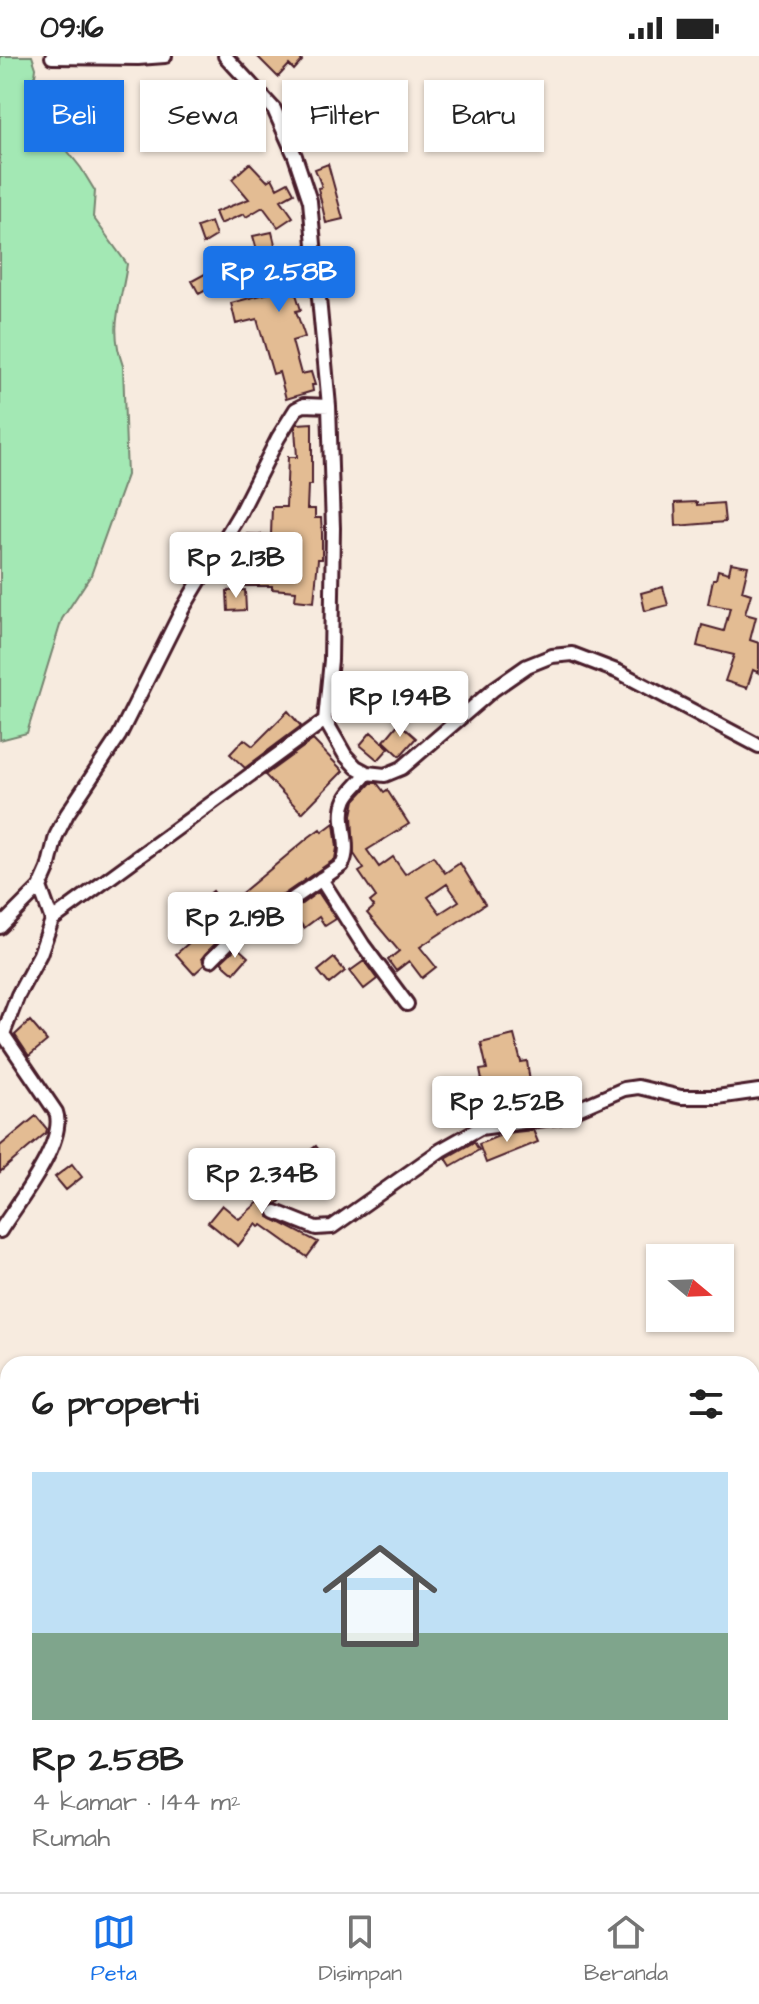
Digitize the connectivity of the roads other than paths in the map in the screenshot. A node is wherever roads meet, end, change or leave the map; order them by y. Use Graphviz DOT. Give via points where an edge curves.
graph roads {
  1 [pos="165,56"];
  2 [pos="225,56"];
  3 [pos="52,57"];
  4 [pos="329,406"];
  5 [pos="325,720"];
  6 [pos="759,746"];
  7 [pos="367,773"];
  8 [pos="321,879"];
  9 [pos="40,887"];
  10 [pos="52,920"];
  11 [pos="0,927"];
  12 [pos="211,960"];
  13 [pos="407,1004"];
  14 [pos="1,1036"];
  15 [pos="759,1091"];
  16 [pos="276,1212"];
  17 [pos="0,1231"];
  1 -- 3 [label="street"];
  2 -- 4 [label="street" via="274,109 310,201"];
  4 -- 5 [label="street" via="333,528"];
  4 -- 9 [label="street" via="296,409 278,438 119,736 67,814"];
  5 -- 7 [label="street" via="345,755"];
  5 -- 10 [label="street"];
  6 -- 7 [label="street" via="619,672 572,654 527,666 402,768 385,775"];
  7 -- 8 [label="street" via="343,808 345,860"];
  8 -- 12 [label="street" via="250,923"];
  8 -- 13 [label="street"];
  9 -- 10 [label="street"];
  9 -- 11 [label="street"];
  10 -- 14 [label="street"];
  14 -- 17 [label="street" via="56,1112 59,1124 41,1169"];
  15 -- 16 [label="street" via="681,1097 649,1087 624,1089 559,1117 472,1131 332,1227 316,1228"];
}
